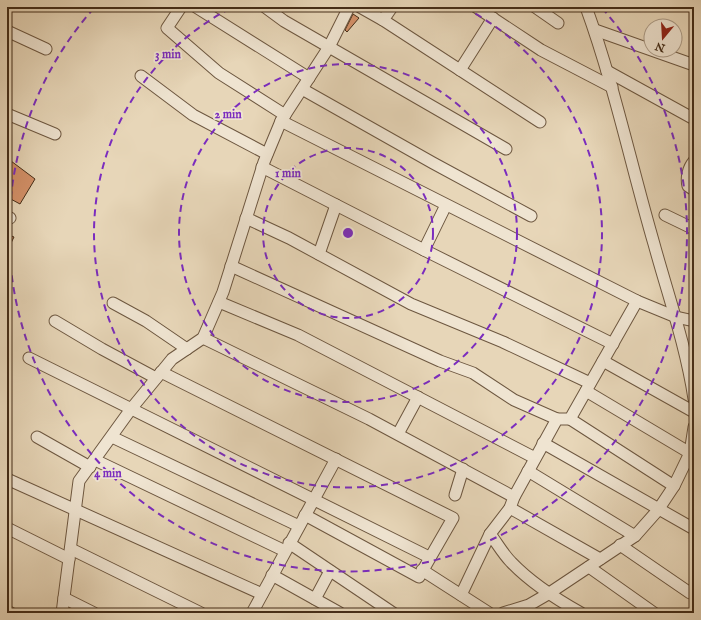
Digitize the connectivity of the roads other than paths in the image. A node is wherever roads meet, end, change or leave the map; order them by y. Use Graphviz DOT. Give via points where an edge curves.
graph roads {
  1 [pos="181,7"];
  2 [pos="196,7"];
  3 [pos="265,7"];
  4 [pos="349,7"];
  5 [pos="360,7"];
  6 [pos="392,7"];
  7 [pos="476,7"];
  8 [pos="535,7"];
  9 [pos="586,7"];
  10 [pos="493,18"];
  11 [pos="383,20"];
  12 [pos="558,23"];
  13 [pos="594,30"];
  14 [pos="7,31"];
  15 [pos="329,47"];
  16 [pos="46,50"];
  17 [pos="694,65"];
  18 [pos="460,70"];
  19 [pos="607,71"];
  20 [pos="141,76"];
  21 [pos="309,78"];
  22 [pos="612,86"];
  23 [pos="302,89"];
  24 [pos="7,114"];
  25 [pos="283,118"];
  26 [pos="694,119"];
  27 [pos="540,122"];
  28 [pos="55,134"];
  29 [pos="506,149"];
  30 [pos="267,154"];
  31 [pos="694,161"];
  32 [pos="262,167"];
  33 [pos="694,190"];
  34 [pos="336,205"];
  35 [pos="446,205"];
  36 [pos="665,215"];
  37 [pos="532,216"];
  38 [pos="246,218"];
  39 [pos="694,229"];
  40 [pos="424,250"];
  41 [pos="319,254"];
  42 [pos="231,266"];
  43 [pos="637,301"];
  44 [pos="219,302"];
  45 [pos="113,303"];
  46 [pos="676,317"];
  47 [pos="55,321"];
  48 [pos="694,321"];
  49 [pos="203,338"];
  50 [pos="613,344"];
  51 [pos="187,348"];
  52 [pos="29,358"];
  53 [pos="603,360"];
  54 [pos="159,375"];
  55 [pos="588,387"];
  56 [pos="418,397"];
  57 [pos="694,399"];
  58 [pos="131,409"];
  59 [pos="694,412"];
  60 [pos="557,419"];
  61 [pos="570,419"];
  62 [pos="694,427"];
  63 [pos="398,434"];
  64 [pos="37,437"];
  65 [pos="112,437"];
  66 [pos="543,443"];
  67 [pos="690,453"];
  68 [pos="535,458"];
  69 [pos="336,459"];
  70 [pos="92,464"];
  71 [pos="463,469"];
  72 [pos="528,471"];
  73 [pos="7,479"];
  74 [pos="674,486"];
  75 [pos="455,495"];
  76 [pos="314,500"];
  77 [pos="512,502"];
  78 [pos="75,510"];
  79 [pos="658,510"];
  80 [pos="305,515"];
  81 [pos="299,526"];
  82 [pos="7,528"];
  83 [pos="694,529"];
  84 [pos="490,534"];
  85 [pos="635,536"];
  86 [pos="620,546"];
  87 [pos="287,547"];
  88 [pos="70,554"];
  89 [pos="429,557"];
  90 [pos="600,559"];
  91 [pos="589,567"];
  92 [pos="330,570"];
  93 [pos="422,570"];
  94 [pos="272,575"];
  95 [pos="690,593"];
  96 [pos="262,594"];
  97 [pos="548,594"];
  98 [pos="461,595"];
  99 [pos="64,598"];
  100 [pos="315,599"];
  101 [pos="7,610"];
  102 [pos="257,611"];
  103 [pos="508,612"];
  104 [pos="11,613"];
  105 [pos="62,613"];
  106 [pos="94,613"];
  107 [pos="201,613"];
  108 [pos="340,613"];
  109 [pos="393,613"];
  110 [pos="489,613"];
  111 [pos="581,613"];
  112 [pos="654,613"];
  1 -- 25 [label="street" via="167,28 219,73"];
  2 -- 21 [label="street"];
  3 -- 15 [label="street"];
  4 -- 15 [label="street"];
  5 -- 11 [label="street"];
  6 -- 11 [label="street"];
  7 -- 10 [label="street"];
  8 -- 12 [label="street"];
  9 -- 13 [label="street"];
  10 -- 18 [label="street"];
  10 -- 22 [label="street" via="541,50"];
  11 -- 18 [label="street"];
  13 -- 17 [label="street"];
  13 -- 19 [label="street"];
  14 -- 16 [label="street"];
  15 -- 21 [label="street"];
  15 -- 29 [label="street"];
  18 -- 27 [label="street"];
  19 -- 22 [label="street"];
  19 -- 26 [label="street"];
  20 -- 30 [label="street" via="193,115"];
  21 -- 23 [label="street"];
  22 -- 46 [label="street"];
  23 -- 25 [label="street"];
  23 -- 37 [label="street"];
  24 -- 28 [label="street"];
  25 -- 30 [label="street"];
  25 -- 35 [label="street"];
  30 -- 32 [label="street"];
  31 -- 33 [label="street" via="687,180 688,186"];
  32 -- 34 [label="street"];
  32 -- 38 [label="street"];
  34 -- 40 [label="street"];
  34 -- 41 [label="street"];
  35 -- 40 [label="street"];
  35 -- 43 [label="street"];
  36 -- 39 [label="street"];
  38 -- 41 [label="street"];
  38 -- 42 [label="street"];
  40 -- 50 [label="street"];
  41 -- 55 [label="street" via="411,304 503,342"];
  42 -- 44 [label="street"];
  42 -- 60 [label="street" via="440,361 473,373 514,400"];
  43 -- 46 [label="street"];
  43 -- 50 [label="street"];
  44 -- 49 [label="street"];
  44 -- 56 [label="street" via="298,335"];
  45 -- 51 [label="street"];
  46 -- 48 [label="street"];
  46 -- 57 [label="street"];
  47 -- 54 [label="street" via="102,350"];
  49 -- 51 [label="street"];
  49 -- 63 [label="street"];
  50 -- 53 [label="street"];
  51 -- 54 [label="street" via="172,359"];
  52 -- 58 [label="street"];
  53 -- 55 [label="street"];
  53 -- 59 [label="street"];
  54 -- 58 [label="street"];
  54 -- 69 [label="street"];
  55 -- 61 [label="street"];
  55 -- 67 [label="street"];
  56 -- 63 [label="street"];
  56 -- 68 [label="street"];
  58 -- 65 [label="street"];
  58 -- 76 [label="street"];
  60 -- 61 [label="street"];
  60 -- 66 [label="street"];
  61 -- 74 [label="street"];
  62 -- 67 [label="street"];
  63 -- 71 [label="street"];
  64 -- 70 [label="street"];
  65 -- 70 [label="street"];
  65 -- 81 [label="street"];
  66 -- 68 [label="street"];
  66 -- 79 [label="street"];
  67 -- 74 [label="street"];
  68 -- 72 [label="street"];
  69 -- 76 [label="street"];
  69 -- 89 [label="street" via="453,518"];
  70 -- 78 [label="street" via="79,481"];
  70 -- 87 [label="street"];
  71 -- 75 [label="street"];
  71 -- 77 [label="street"];
  72 -- 77 [label="street"];
  72 -- 85 [label="street"];
  73 -- 78 [label="street"];
  74 -- 79 [label="street"];
  76 -- 80 [label="street"];
  76 -- 89 [label="street"];
  77 -- 84 [label="street"];
  77 -- 90 [label="street"];
  78 -- 88 [label="street"];
  78 -- 96 [label="street"];
  79 -- 83 [label="street"];
  79 -- 85 [label="street"];
  80 -- 81 [label="street"];
  80 -- 93 [label="street" via="419,577"];
  81 -- 87 [label="street"];
  82 -- 88 [label="street"];
  84 -- 97 [label="street" via="509,560"];
  84 -- 98 [label="street"];
  85 -- 86 [label="street"];
  86 -- 90 [label="street"];
  86 -- 95 [label="street"];
  87 -- 92 [label="street"];
  87 -- 94 [label="street"];
  88 -- 99 [label="street"];
  88 -- 107 [label="street"];
  89 -- 93 [label="street"];
  90 -- 91 [label="street"];
  91 -- 97 [label="street"];
  91 -- 112 [label="street"];
  92 -- 100 [label="street"];
  92 -- 109 [label="street"];
  93 -- 98 [label="street"];
  94 -- 96 [label="street"];
  94 -- 100 [label="street"];
  96 -- 102 [label="street"];
  97 -- 103 [label="street" via="529,605"];
  97 -- 111 [label="street"];
  98 -- 110 [label="street"];
  99 -- 105 [label="street"];
  99 -- 106 [label="street"];
  100 -- 108 [label="street"];
  101 -- 104 [label="street"];
}
